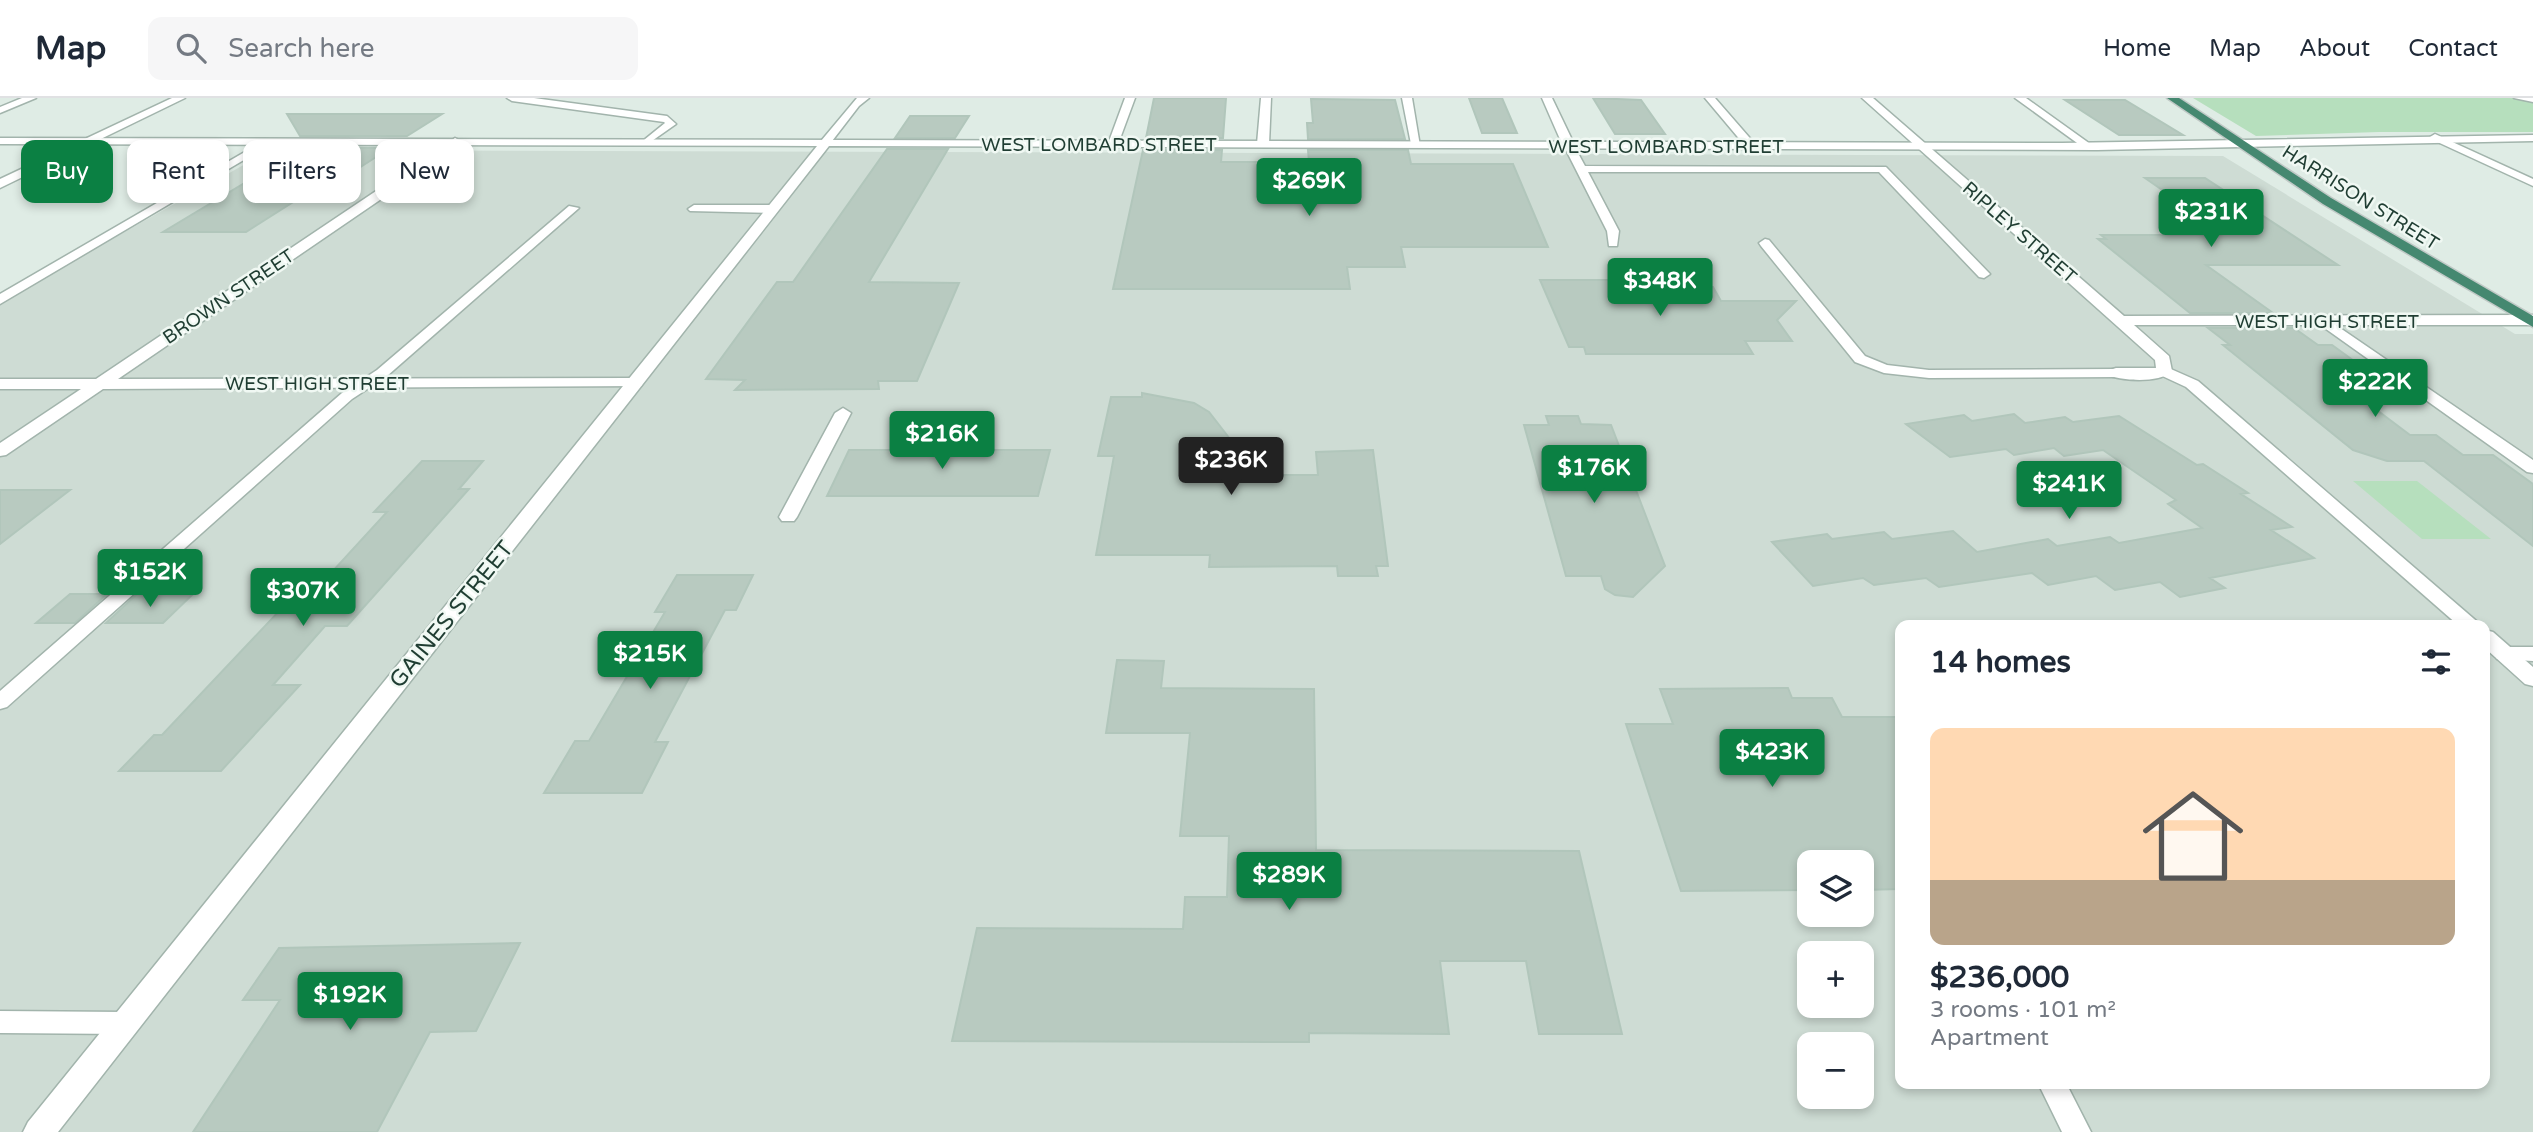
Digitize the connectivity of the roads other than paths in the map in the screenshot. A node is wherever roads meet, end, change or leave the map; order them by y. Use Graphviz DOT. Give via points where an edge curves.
graph roads {
  1 [pos="30,98"];
  2 [pos="180,98"];
  3 [pos="512,98"];
  4 [pos="864,98"];
  5 [pos="1130,98"];
  6 [pos="1266,98"];
  7 [pos="1407,98"];
  8 [pos="1547,98"];
  9 [pos="1710,98"];
  10 [pos="1867,98"];
  11 [pos="2020,98"];
  12 [pos="2172,98"];
  13 [pos="2519,98"];
  14 [pos="2533,99"];
  15 [pos="0,110"];
  16 [pos="2435,137"];
  17 [pos="2533,138"];
  18 [pos="92,140"];
  19 [pos="113,140"];
  20 [pos="649,140"];
  21 [pos="0,141"];
  22 [pos="21,141"];
  23 [pos="243,141"];
  24 [pos="474,141"];
  25 [pos="825,143"];
  26 [pos="1113,144"];
  27 [pos="1264,144"];
  28 [pos="1416,144"];
  29 [pos="2240,144"];
  30 [pos="1569,146"];
  31 [pos="1751,146"];
  32 [pos="1922,146"];
  33 [pos="2088,146"];
  34 [pos="243,157"];
  35 [pos="1579,169"];
  36 [pos="21,174"];
  37 [pos="2533,183"];
  38 [pos="0,184"];
  39 [pos="375,198"];
  40 [pos="573,208"];
  41 [pos="694,209"];
  42 [pos="773,209"];
  43 [pos="1613,243"];
  44 [pos="1765,243"];
  45 [pos="1984,274"];
  46 [pos="0,300"];
  47 [pos="2121,321"];
  48 [pos="2324,321"];
  49 [pos="2532,321"];
  50 [pos="2164,371"];
  51 [pos="2116,373"];
  52 [pos="364,383"];
  53 [pos="635,383"];
  54 [pos="0,384"];
  55 [pos="99,384"];
  56 [pos="843,414"];
  57 [pos="0,451"];
  58 [pos="2533,468"];
  59 [pos="788,517"];
  60 [pos="2465,620"];
  61 [pos="2490,641"];
  62 [pos="2505,654"];
  63 [pos="2533,654"];
  64 [pos="2533,679"];
  65 [pos="0,702"];
  66 [pos="0,1022"];
  67 [pos="125,1023"];
  68 [pos="2055,1089"];
  69 [pos="39,1132"];
  70 [pos="2077,1132"];
  1 -- 15 [label="lane"];
  2 -- 18 [label="street"];
  3 -- 20 [label="lane" via="667,119 671,124"];
  4 -- 25 [label="street, GAINES STREET"];
  5 -- 26 [label="lane"];
  6 -- 27 [label="street"];
  7 -- 28 [label="lane"];
  8 -- 30 [label="street"];
  9 -- 31 [label="lane"];
  10 -- 32 [label="street, RIPLEY STREET"];
  11 -- 33 [label="lane"];
  12 -- 29 [label="highway, HARRISON STREET"];
  13 -- 14 [label="lane"];
  16 -- 17 [label="street, WEST LOMBARD STREET"];
  16 -- 29 [label="street, WEST LOMBARD STREET"];
  16 -- 37 [label="lane"];
  19 -- 23 [label="street, WEST LOMBARD STREET"];
  20 -- 24 [label="street, WEST LOMBARD STREET"];
  20 -- 25 [label="street, WEST LOMBARD STREET"];
  21 -- 22 [label="street, WEST LOMBARD STREET"];
  25 -- 26 [label="street, WEST LOMBARD STREET"];
  25 -- 42 [label="street, GAINES STREET"];
  26 -- 27 [label="street, WEST LOMBARD STREET"];
  27 -- 28 [label="street, WEST LOMBARD STREET"];
  28 -- 30 [label="street, WEST LOMBARD STREET"];
  29 -- 33 [label="street, WEST LOMBARD STREET"];
  29 -- 49 [label="highway, HARRISON STREET" via="2369,227"];
  30 -- 31 [label="street, WEST LOMBARD STREET"];
  30 -- 35 [label="lane"];
  31 -- 32 [label="street, WEST LOMBARD STREET"];
  32 -- 33 [label="street, WEST LOMBARD STREET"];
  32 -- 47 [label="street, RIPLEY STREET"];
  34 -- 46 [label="lane"];
  35 -- 43 [label="lane" via="1614,230"];
  35 -- 45 [label="lane" via="1882,169"];
  36 -- 38 [label="street"];
  39 -- 55 [label="street, BROWN STREET"];
  40 -- 52 [label="lane" via="382,373"];
  41 -- 42 [label="lane"];
  42 -- 53 [label="street, GAINES STREET"];
  44 -- 51 [label="lane" via="1860,359 1872,365 1929,374"];
  47 -- 48 [label="street, WEST HIGH STREET"];
  47 -- 50 [label="street, RIPLEY STREET" via="2163,359"];
  48 -- 49 [label="street, WEST HIGH STREET"];
  48 -- 58 [label="lane"];
  50 -- 51 [label="street"];
  50 -- 60 [label="street, RIPLEY STREET" via="2192,384"];
  52 -- 53 [label="street, WEST HIGH STREET"];
  52 -- 55 [label="street, WEST HIGH STREET"];
  52 -- 65 [label="lane"];
  53 -- 67 [label="street, GAINES STREET"];
  54 -- 55 [label="street, WEST HIGH STREET"];
  55 -- 57 [label="street, BROWN STREET"];
  56 -- 59 [label="lane"];
  61 -- 62 [label="street"];
  62 -- 63 [label="street"];
  62 -- 64 [label="street"];
  66 -- 67 [label="lane"];
  67 -- 69 [label="street, GAINES STREET"];
  68 -- 70 [label="lane"];
}
